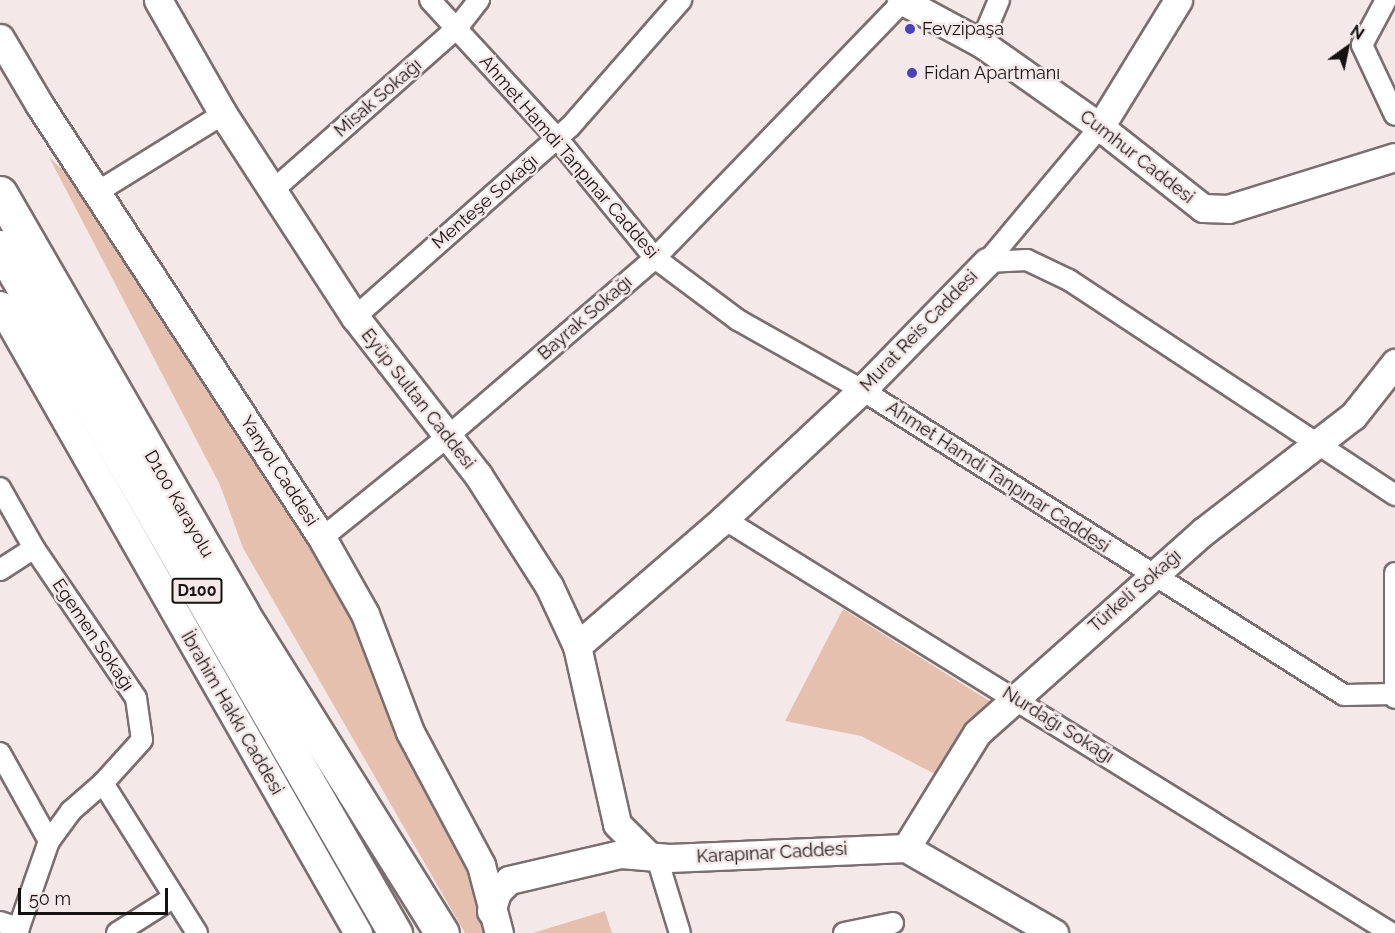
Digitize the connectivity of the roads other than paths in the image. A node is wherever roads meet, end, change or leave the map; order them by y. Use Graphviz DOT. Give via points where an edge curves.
graph roads {
  1 [pos="158,0"];
  2 [pos="430,0"];
  3 [pos="479,0"];
  4 [pos="681,0"];
  5 [pos="902,0"];
  6 [pos="999,0"];
  7 [pos="1178,0"];
  8 [pos="1388,5"];
  9 [pos="458,28"];
  10 [pos="0,38"];
  11 [pos="981,43"];
  12 [pos="223,114"];
  13 [pos="1395,115"];
  14 [pos="1100,127"];
  15 [pos="557,138"];
  16 [pos="1395,157"];
  17 [pos="99,191"];
  18 [pos="272,191"];
  19 [pos="0,193"];
  20 [pos="0,247"];
  21 [pos="655,258"];
  22 [pos="987,262"];
  23 [pos="0,305"];
  24 [pos="355,317"];
  25 [pos="1395,363"];
  26 [pos="862,390"];
  27 [pos="447,437"];
  28 [pos="1317,444"];
  29 [pos="0,488"];
  30 [pos="1395,495"];
  31 [pos="724,519"];
  32 [pos="322,538"];
  33 [pos="34,548"];
  34 [pos="0,570"];
  35 [pos="1395,573"];
  36 [pos="1152,576"];
  37 [pos="577,646"];
  38 [pos="1394,696"];
  39 [pos="1014,698"];
  40 [pos="0,753"];
  41 [pos="103,783"];
  42 [pos="617,824"];
  43 [pos="50,841"];
  44 [pos="472,846"];
  45 [pos="906,848"];
  46 [pos="653,857"];
  47 [pos="590,860"];
  48 [pos="519,876"];
  49 [pos="174,897"];
  50 [pos="0,921"];
  51 [pos="495,922"];
  52 [pos="893,923"];
  53 [pos="18,931"];
  54 [pos="117,933"];
  55 [pos="197,933"];
  56 [pos="358,933"];
  57 [pos="395,933"];
  58 [pos="442,933"];
  59 [pos="680,933"];
  60 [pos="844,933"];
  61 [pos="1054,933"];
  62 [pos="1390,933"];
  1 -- 12 [label="street, Eyüp Sultan Caddesi"];
  2 -- 9 [label="street, Ahmet Hamdi Tanpınar Caddesi"];
  3 -- 9 [label="street, Misak Sokağı"];
  4 -- 15 [label="street, Menteşe Sokağı"];
  5 -- 11 [label="street, Cumhur Caddesi"];
  5 -- 21 [label="street, Bayrak Sokağı"];
  6 -- 11 [label="street"];
  7 -- 14 [label="street"];
  8 -- 13 [label="street" via="1362,45"];
  9 -- 15 [label="street, Ahmet Hamdi Tanpınar Caddesi"];
  9 -- 18 [label="street, Misak Sokağı"];
  10 -- 17 [label="street, Yanyol Caddesi" via="39,104"];
  11 -- 14 [label="street, Cumhur Caddesi"];
  12 -- 17 [label="street"];
  12 -- 18 [label="street, Eyüp Sultan Caddesi"];
  14 -- 16 [label="street, Cumhur Caddesi" via="1203,208 1228,209"];
  14 -- 22 [label="street"];
  15 -- 21 [label="street, Ahmet Hamdi Tanpınar Caddesi"];
  15 -- 24 [label="street, Menteşe Sokağı"];
  17 -- 32 [label="street, Yanyol Caddesi"];
  18 -- 24 [label="street, Eyüp Sultan Caddesi"];
  19 -- 58 [label="highway, D100 Karayolu / D100" via="242,613"];
  20 -- 57 [label="highway, D100 Karayolu / D100"];
  21 -- 26 [label="street, Ahmet Hamdi Tanpınar Caddesi" via="738,320"];
  21 -- 27 [label="street, Bayrak Sokağı"];
  22 -- 26 [label="street, Murat Reis Caddesi"];
  22 -- 28 [label="street, Murat Reis Caddesi" via="1027,260 1069,280"];
  23 -- 56 [label="street, İbrahim Hakkı Caddesi"];
  24 -- 27 [label="street, Eyüp Sultan Caddesi"];
  25 -- 28 [label="street, Türkeli Sokağı" via="1353,416"];
  26 -- 31 [label="street, Murat Reis Caddesi"];
  26 -- 36 [label="street, Ahmet Hamdi Tanpınar Caddesi"];
  27 -- 32 [label="street, Bayrak Sokağı"];
  27 -- 37 [label="street, Eyüp Sultan Caddesi" via="532,557"];
  28 -- 30 [label="street, Murat Reis Caddesi"];
  28 -- 36 [label="street, Türkeli Sokağı"];
  29 -- 33 [label="street, Egemen Sokağı"];
  31 -- 37 [label="street, Murat Reis Caddesi"];
  31 -- 39 [label="street, Nurdağı Sokağı"];
  32 -- 44 [label="street, Yanyol Caddesi" via="376,637 410,732"];
  33 -- 34 [label="street"];
  33 -- 41 [label="street, Egemen Sokağı" via="136,698 142,740"];
  35 -- 38 [label="street"];
  36 -- 38 [label="street, Ahmet Hamdi Tanpınar Caddesi" via="1344,695"];
  36 -- 39 [label="street, Türkeli Sokağı"];
  37 -- 42 [label="street, Eyüp Sultan Caddesi"];
  39 -- 45 [label="street, Türkeli Sokağı" via="976,733"];
  39 -- 62 [label="street, Nurdağı Sokağı"];
  40 -- 43 [label="street"];
  41 -- 43 [label="street, Egemen Sokağı" via="71,811"];
  41 -- 49 [label="street"];
  42 -- 46 [label="street"];
  42 -- 47 [label="street" via="606,848"];
  43 -- 53 [label="street, Egemen Sokağı"];
  44 -- 48 [label="street" via="496,870"];
  44 -- 51 [label="street, Yanyol Caddesi"];
  45 -- 46 [label="street, Karapınar Caddesi"];
  45 -- 61 [label="street"];
  46 -- 47 [label="street, Karapınar Caddesi" via="630,853"];
  46 -- 59 [label="street"];
  47 -- 48 [label="street, Karapınar Caddesi"];
  48 -- 51 [label="street, Karapınar Caddesi" via="502,884"];
  49 -- 54 [label="street"];
  49 -- 55 [label="street"];
  50 -- 53 [label="street"];
  52 -- 60 [label="street"];
}
